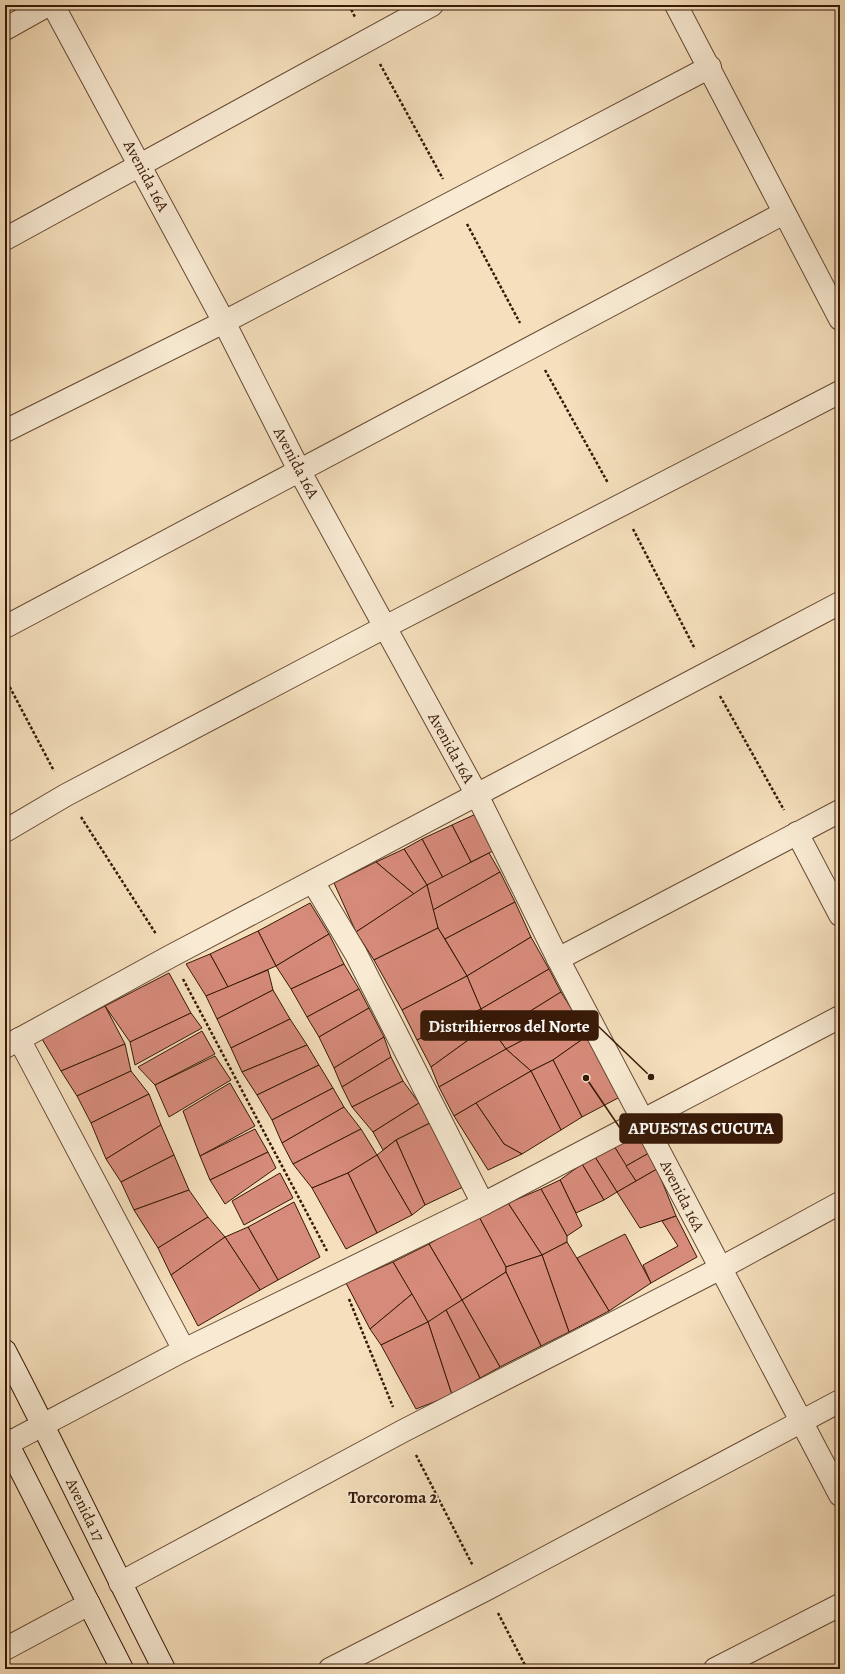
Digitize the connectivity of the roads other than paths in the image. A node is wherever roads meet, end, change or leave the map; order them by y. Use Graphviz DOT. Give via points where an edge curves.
graph roads {
  1 [pos="48,5"];
  2 [pos="53,5"];
  3 [pos="432,5"];
  4 [pos="676,5"];
  5 [pos="5,28"];
  6 [pos="710,68"];
  7 [pos="139,164"];
  8 [pos="784,213"];
  9 [pos="5,239"];
  10 [pos="840,319"];
  11 [pos="224,322"];
  12 [pos="840,392"];
  13 [pos="5,432"];
  14 [pos="299,470"];
  15 [pos="840,603"];
  16 [pos="5,627"];
  17 [pos="385,627"];
  18 [pos="477,795"];
  19 [pos="840,811"];
  20 [pos="5,831"];
  21 [pos="797,833"];
  22 [pos="313,882"];
  23 [pos="840,915"];
  24 [pos="558,959"];
  25 [pos="840,1017"];
  26 [pos="12,1043"];
  27 [pos="643,1119"];
  28 [pos="840,1203"];
  29 [pos="483,1204"];
  30 [pos="719,1269"];
  31 [pos="184,1350"];
  32 [pos="5,1351"];
  33 [pos="840,1401"];
  34 [pos="801,1422"];
  35 [pos="44,1425"];
  36 [pos="6,1443"];
  37 [pos="840,1495"];
  38 [pos="120,1583"];
  39 [pos="89,1604"];
  40 [pos="840,1605"];
  41 [pos="5,1649"];
  42 [pos="122,1669"];
  43 [pos="164,1669"];
  44 [pos="330,1669"];
  45 [pos="714,1669"];
  1 -- 5 [label="street"];
  2 -- 7 [label="street, Avenida 16A"];
  3 -- 7 [label="street"];
  4 -- 6 [label="street"];
  6 -- 8 [label="street"];
  6 -- 11 [label="street"];
  7 -- 9 [label="street"];
  7 -- 11 [label="street, Avenida 16A"];
  8 -- 10 [label="street"];
  8 -- 14 [label="street"];
  11 -- 13 [label="street"];
  11 -- 14 [label="street, Avenida 16A"];
  12 -- 17 [label="street"];
  14 -- 16 [label="street"];
  14 -- 17 [label="street, Avenida 16A"];
  15 -- 18 [label="street"];
  17 -- 18 [label="street, Avenida 16A"];
  17 -- 20 [label="street" via="66,794"];
  18 -- 22 [label="street"];
  18 -- 24 [label="street, Avenida 16A"];
  19 -- 21 [label="street"];
  21 -- 23 [label="street"];
  21 -- 24 [label="street"];
  22 -- 26 [label="street" via="170,956"];
  22 -- 29 [label="street" via="356,954"];
  24 -- 27 [label="street, Avenida 16A"];
  25 -- 27 [label="street"];
  26 -- 31 [label="street"];
  27 -- 29 [label="street"];
  27 -- 30 [label="street, Avenida 16A"];
  28 -- 30 [label="street"];
  29 -- 31 [label="street"];
  30 -- 34 [label="street, Avenida 16A"];
  30 -- 38 [label="street" via="403,1431"];
  31 -- 35 [label="street"];
  32 -- 35 [label="street, Avenida 17"];
  33 -- 34 [label="street"];
  34 -- 37 [label="street, Avenida 16A"];
  34 -- 44 [label="street" via="485,1590"];
  35 -- 36 [label="street"];
  35 -- 38 [label="street, Avenida 17"];
  36 -- 39 [label="street"];
  38 -- 43 [label="street, Avenida 17"];
  39 -- 41 [label="street"];
  39 -- 42 [label="street"];
  40 -- 45 [label="street"];
}
